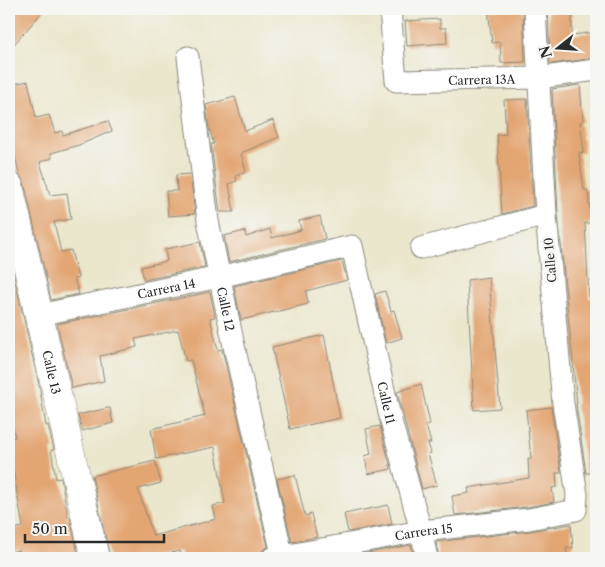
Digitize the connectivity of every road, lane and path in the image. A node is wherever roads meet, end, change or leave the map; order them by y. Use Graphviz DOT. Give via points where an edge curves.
graph roads {
  1 [pos="390,9"];
  2 [pos="535,9"];
  3 [pos="188,57"];
  4 [pos="596,70"];
  5 [pos="538,78"];
  6 [pos="9,186"];
  7 [pos="546,215"];
  8 [pos="352,246"];
  9 [pos="421,248"];
  10 [pos="219,277"];
  11 [pos="39,315"];
  12 [pos="576,510"];
  13 [pos="421,531"];
  14 [pos="95,558"];
  15 [pos="279,558"];
  16 [pos="427,558"];
  1 -- 5 [label="street, Carrera 13A" via="396,81"];
  2 -- 5 [label="street, Calle 10"];
  3 -- 10 [label="street, Calle 12" via="208,221"];
  4 -- 5 [label="street, Carrera 13A"];
  5 -- 7 [label="street, Calle 10"];
  6 -- 11 [label="street, Calle 13"];
  7 -- 9 [label="street"];
  7 -- 12 [label="street, Calle 10" via="563,403 577,495"];
  8 -- 10 [label="street, Carrera 14"];
  8 -- 13 [label="street, Calle 11" via="390,417"];
  10 -- 11 [label="street, Carrera 14"];
  10 -- 15 [label="street, Calle 12"];
  11 -- 14 [label="street, Calle 13"];
  12 -- 13 [label="street, Carrera 15" via="529,519"];
  13 -- 15 [label="street, Carrera 15"];
  13 -- 16 [label="street, Calle 11"];
}
